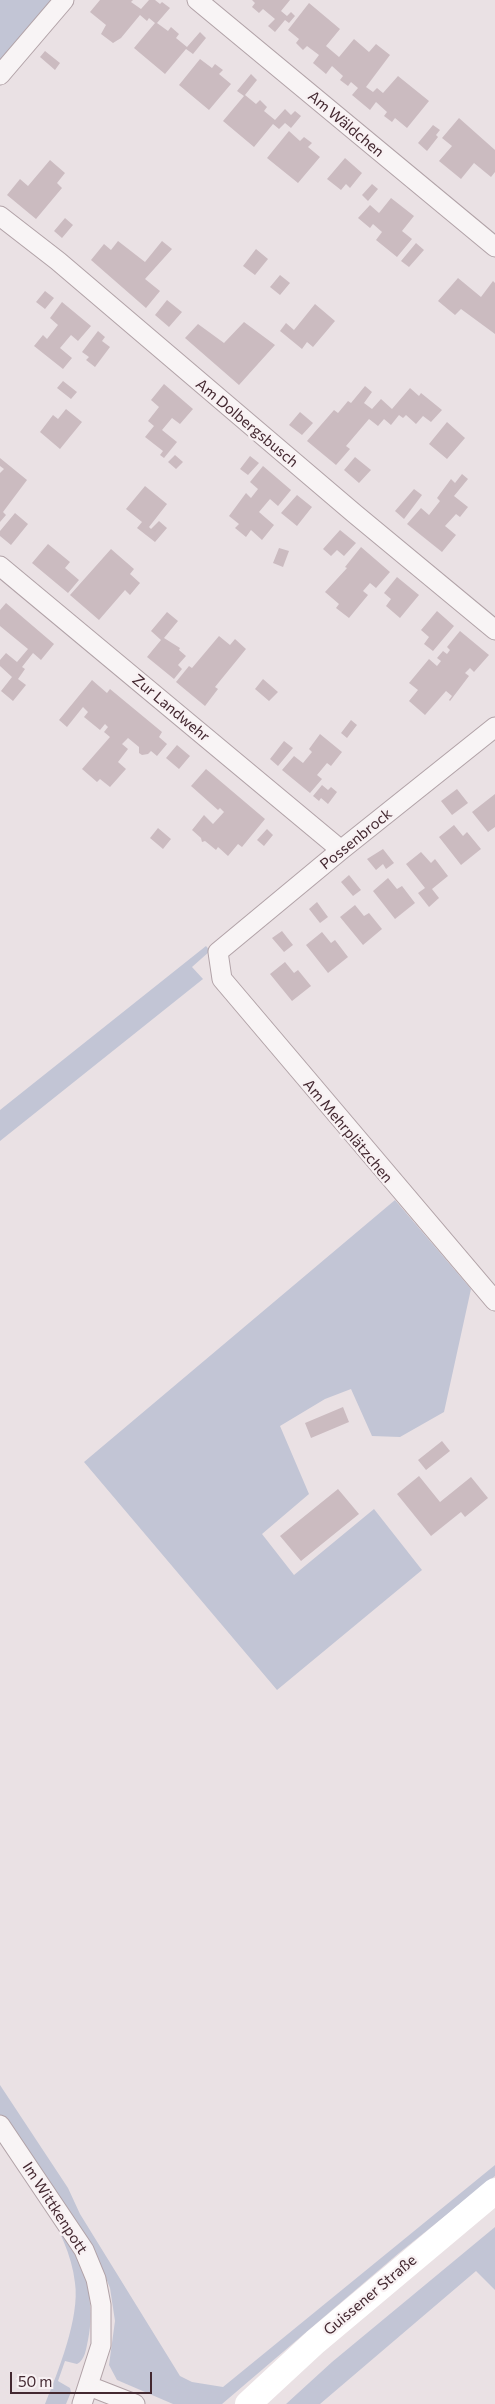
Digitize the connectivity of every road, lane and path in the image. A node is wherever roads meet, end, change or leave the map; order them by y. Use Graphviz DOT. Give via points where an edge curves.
graph roads {
  1 [pos="64,0"];
  2 [pos="196,0"];
  3 [pos="0,74"];
  4 [pos="0,216"];
  5 [pos="495,247"];
  6 [pos="0,566"];
  7 [pos="495,630"];
  8 [pos="495,727"];
  9 [pos="341,850"];
  10 [pos="218,952"];
  11 [pos="495,1301"];
  12 [pos="0,2125"];
  13 [pos="495,2191"];
  14 [pos="89,2386"];
  15 [pos="82,2404"];
  16 [pos="135,2404"];
  17 [pos="248,2404"];
  1 -- 3 [label="street"];
  2 -- 5 [label="street, Am Wäldchen"];
  4 -- 7 [label="street, Am Dolbergsbusch" via="58,261"];
  6 -- 9 [label="street, Zur Landwehr"];
  8 -- 9 [label="street, Possenbrock"];
  9 -- 10 [label="street, Possenbrock"];
  10 -- 11 [label="street, Am Mehrplätzchen" via="222,979"];
  12 -- 14 [label="street, Im Wittkenpott" via="84,2250 96,2279 101,2345"];
  13 -- 17 [label="street, Guissener Straße" via="315,2342"];
  14 -- 15 [label="street"];
  14 -- 16 [label="street"];
}
